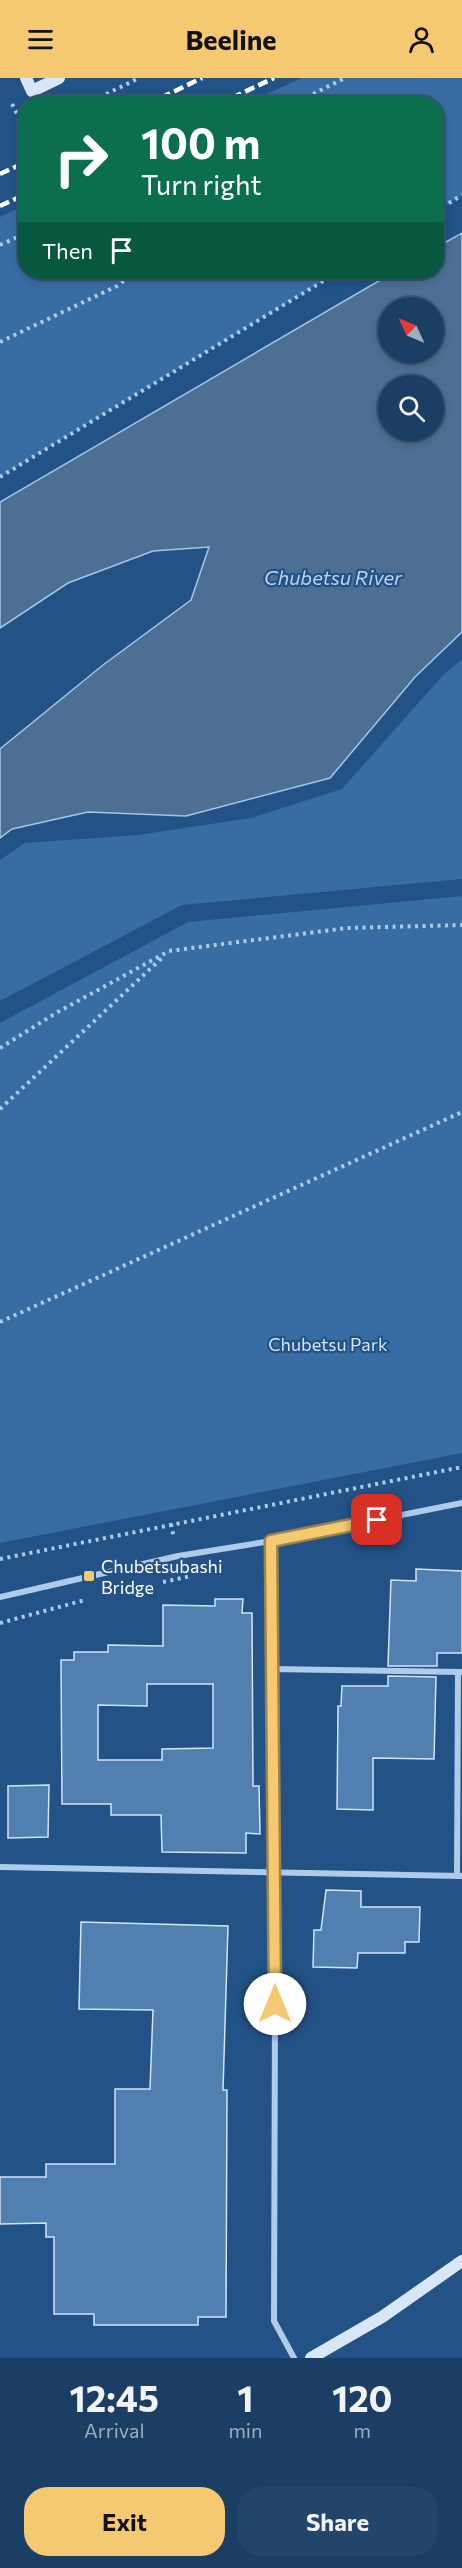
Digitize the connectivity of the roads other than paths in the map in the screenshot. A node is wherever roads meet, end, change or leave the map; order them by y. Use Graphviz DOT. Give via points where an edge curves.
graph roads {
  1 [pos="26,78"];
  2 [pos="59,78"];
  3 [pos="462,1503"];
  4 [pos="271,1541"];
  5 [pos="0,1597"];
  6 [pos="271,1669"];
  7 [pos="460,1672"];
  8 [pos="0,1867"];
  9 [pos="274,1874"];
  10 [pos="460,1876"];
  11 [pos="462,2260"];
  12 [pos="294,2358"];
  13 [pos="310,2358"];
  1 -- 2 [label="street" via="32,91"];
  3 -- 4 [label="street"];
  4 -- 5 [label="street" via="178,1556"];
  4 -- 6 [label="street"];
  6 -- 7 [label="street"];
  6 -- 9 [label="street"];
  7 -- 10 [label="street"];
  8 -- 9 [label="street"];
  9 -- 10 [label="street"];
  9 -- 12 [label="street" via="274,2321"];
  11 -- 13 [label="street" via="382,2317"];
}
